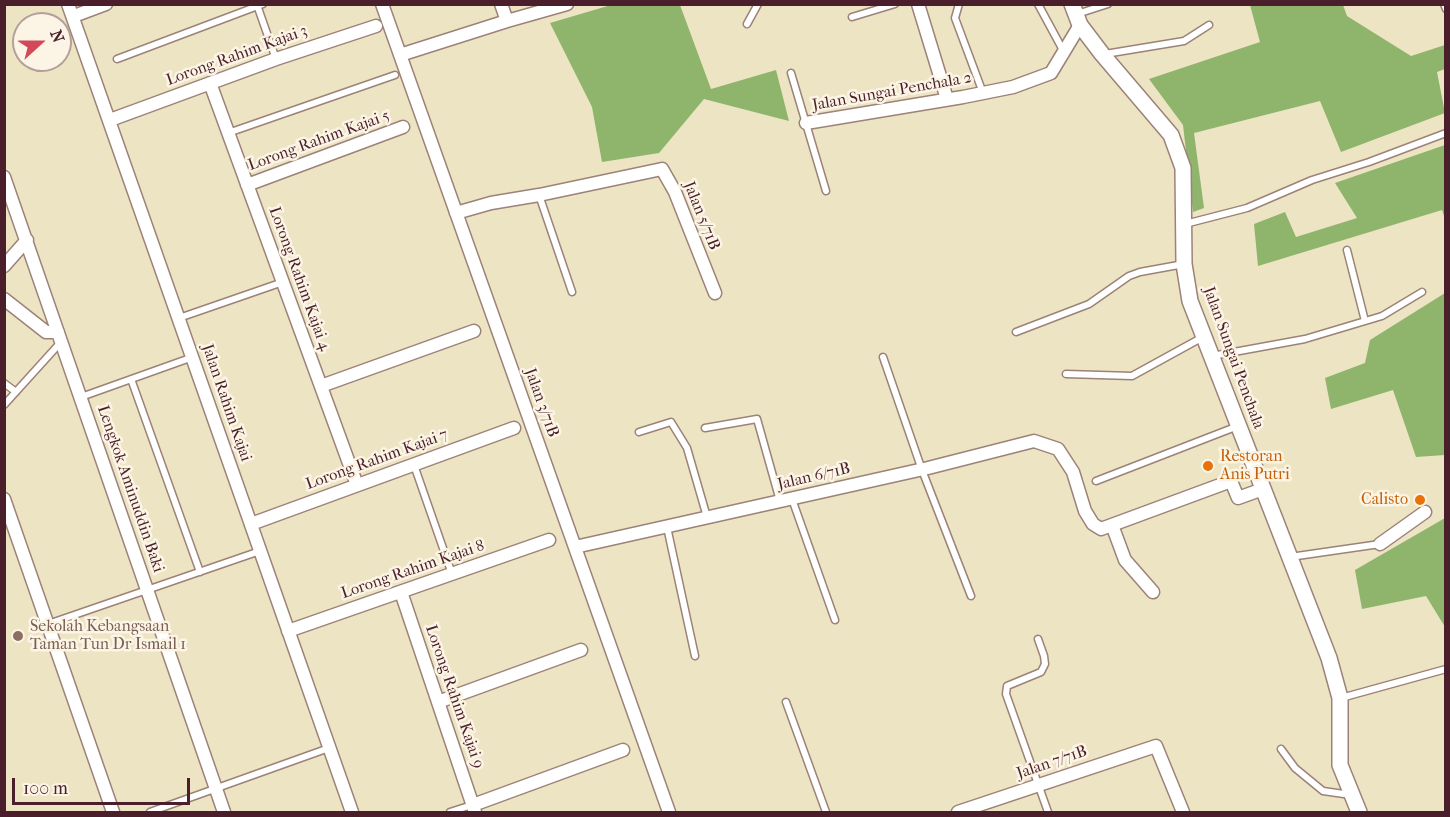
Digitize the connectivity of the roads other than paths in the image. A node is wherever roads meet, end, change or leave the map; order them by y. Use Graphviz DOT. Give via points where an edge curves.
graph roads {
  1 [pos="106,4"];
  2 [pos="382,4"];
  3 [pos="501,4"];
  4 [pos="567,4"];
  5 [pos="758,4"];
  6 [pos="895,4"];
  7 [pos="918,4"];
  8 [pos="959,4"];
  9 [pos="1038,4"];
  10 [pos="1108,4"];
  11 [pos="1444,4"];
  12 [pos="259,5"];
  13 [pos="1446,9"];
  14 [pos="71,10"];
  15 [pos="1076,15"];
  16 [pos="852,17"];
  17 [pos="507,21"];
  18 [pos="747,24"];
  19 [pos="1209,24"];
  20 [pos="376,26"];
  21 [pos="1064,52"];
  22 [pos="1102,54"];
  23 [pos="400,55"];
  24 [pos="117,59"];
  25 [pos="276,59"];
  26 [pos="791,73"];
  27 [pos="395,75"];
  28 [pos="210,83"];
  29 [pos="983,93"];
  30 [pos="947,99"];
  31 [pos="110,120"];
  32 [pos="806,123"];
  33 [pos="403,127"];
  34 [pos="228,133"];
  35 [pos="1446,133"];
  36 [pos="4,177"];
  37 [pos="247,185"];
  38 [pos="826,191"];
  39 [pos="539,195"];
  40 [pos="456,213"];
  41 [pos="1184,224"];
  42 [pos="27,240"];
  43 [pos="1347,250"];
  44 [pos="1184,264"];
  45 [pos="4,266"];
  46 [pos="283,282"];
  47 [pos="572,291"];
  48 [pos="1422,292"];
  49 [pos="715,293"];
  50 [pos="4,299"];
  51 [pos="179,318"];
  52 [pos="1365,321"];
  53 [pos="474,331"];
  54 [pos="1016,332"];
  55 [pos="1203,336"];
  56 [pos="60,337"];
  57 [pos="193,357"];
  58 [pos="883,357"];
  59 [pos="1211,357"];
  60 [pos="1066,374"];
  61 [pos="131,379"];
  62 [pos="4,383"];
  63 [pos="321,386"];
  64 [pos="16,392"];
  65 [pos="81,397"];
  66 [pos="4,405"];
  67 [pos="1238,426"];
  68 [pos="514,428"];
  69 [pos="705,428"];
  70 [pos="639,432"];
  71 [pos="414,464"];
  72 [pos="922,470"];
  73 [pos="1096,481"];
  74 [pos="357,485"];
  75 [pos="1263,489"];
  76 [pos="4,499"];
  77 [pos="786,500"];
  78 [pos="1425,512"];
  79 [pos="707,518"];
  80 [pos="251,524"];
  81 [pos="1112,525"];
  82 [pos="667,526"];
  83 [pos="549,540"];
  84 [pos="1380,544"];
  85 [pos="575,548"];
  86 [pos="260,551"];
  87 [pos="1289,557"];
  88 [pos="200,572"];
  89 [pos="452,574"];
  90 [pos="147,590"];
  91 [pos="401,592"];
  92 [pos="1153,592"];
  93 [pos="971,596"];
  94 [pos="835,620"];
  95 [pos="48,624"];
  96 [pos="288,631"];
  97 [pos="1038,639"];
  98 [pos="581,650"];
  99 [pos="695,656"];
  100 [pos="1446,669"];
  101 [pos="1340,698"];
  102 [pos="438,702"];
  103 [pos="786,702"];
  104 [pos="329,748"];
  105 [pos="1281,749"];
  106 [pos="623,750"];
  107 [pos="1038,785"];
  108 [pos="216,789"];
  109 [pos="1352,795"];
  110 [pos="474,809"];
  111 [pos="166,810"];
  112 [pos="113,813"];
  113 [pos="150,813"];
  114 [pos="224,813"];
  115 [pos="352,813"];
  116 [pos="450,813"];
  117 [pos="669,813"];
  118 [pos="826,813"];
  119 [pos="958,813"];
  120 [pos="1048,813"];
  121 [pos="1183,813"];
  122 [pos="1359,813"];
  1 -- 14 [label="street"];
  2 -- 23 [label="street, Jalan 3/71B"];
  3 -- 17 [label="street"];
  4 -- 17 [label="street"];
  5 -- 18 [label="lane"];
  6 -- 16 [label="lane"];
  7 -- 30 [label="street"];
  8 -- 29 [label="lane, Jalan Sungai Penchala 2" via="955,18"];
  9 -- 21 [label="lane"];
  10 -- 15 [label="lane"];
  11 -- 13 [label="lane"];
  12 -- 24 [label="lane"];
  12 -- 25 [label="lane"];
  14 -- 31 [label="street, Jalan Rahim Kajai"];
  15 -- 21 [label="street, Jalan Sungai Penchala 2"];
  15 -- 22 [label="street, Jalan Sungai Penchala"];
  17 -- 23 [label="street"];
  19 -- 22 [label="lane" via="1184,41"];
  20 -- 25 [label="street, Lorong Rahim Kajai 3"];
  21 -- 29 [label="street, Jalan Sungai Penchala 2" via="1051,73"];
  22 -- 41 [label="street, Jalan Sungai Penchala" via="1171,135 1183,168"];
  23 -- 40 [label="street, Jalan 3/71B"];
  25 -- 28 [label="street, Lorong Rahim Kajai 3"];
  26 -- 32 [label="lane"];
  27 -- 34 [label="lane"];
  28 -- 31 [label="street, Lorong Rahim Kajai 3"];
  28 -- 34 [label="street, Lorong Rahim Kajai 4"];
  29 -- 30 [label="street, Jalan Sungai Penchala 2"];
  30 -- 32 [label="street, Jalan Sungai Penchala 2"];
  31 -- 51 [label="street, Jalan Rahim Kajai"];
  32 -- 38 [label="lane"];
  33 -- 37 [label="street, Lorong Rahim Kajai 5"];
  34 -- 37 [label="street, Lorong Rahim Kajai 4"];
  35 -- 41 [label="lane" via="1312,180 1247,208"];
  36 -- 42 [label="street, Lengkok Aminuddin Baki"];
  37 -- 46 [label="street, Lorong Rahim Kajai 4"];
  39 -- 40 [label="street, Jalan 5/71B"];
  39 -- 47 [label="lane"];
  39 -- 49 [label="street, Jalan 5/71B" via="662,169"];
  40 -- 85 [label="street, Jalan 3/71B"];
  41 -- 44 [label="street, Jalan Sungai Penchala"];
  42 -- 45 [label="street"];
  42 -- 56 [label="street, Lengkok Aminuddin Baki"];
  43 -- 52 [label="lane"];
  44 -- 54 [label="lane" via="1129,276 1089,304"];
  44 -- 55 [label="street, Jalan Sungai Penchala" via="1190,301"];
  46 -- 51 [label="lane"];
  46 -- 63 [label="street, Lorong Rahim Kajai 4"];
  48 -- 52 [label="lane" via="1382,316"];
  50 -- 56 [label="street" via="46,332"];
  51 -- 57 [label="street, Jalan Rahim Kajai"];
  52 -- 59 [label="lane" via="1305,339"];
  53 -- 63 [label="street"];
  55 -- 59 [label="street, Jalan Sungai Penchala"];
  55 -- 60 [label="lane" via="1132,376"];
  56 -- 64 [label="lane"];
  56 -- 65 [label="street, Lengkok Aminuddin Baki"];
  57 -- 61 [label="lane"];
  57 -- 80 [label="street, Jalan Rahim Kajai"];
  58 -- 72 [label="lane"];
  59 -- 67 [label="street, Jalan Sungai Penchala"];
  61 -- 65 [label="lane"];
  61 -- 88 [label="lane"];
  62 -- 64 [label="lane"];
  63 -- 74 [label="street, Lorong Rahim Kajai 4"];
  64 -- 66 [label="lane"];
  65 -- 90 [label="street, Lengkok Aminuddin Baki"];
  67 -- 73 [label="lane"];
  67 -- 75 [label="street, Jalan Sungai Penchala"];
  68 -- 71 [label="street, Lorong Rahim Kajai 7"];
  69 -- 77 [label="lane" via="757,420"];
  70 -- 79 [label="lane" via="671,422 687,448"];
  71 -- 74 [label="street, Lorong Rahim Kajai 7"];
  71 -- 89 [label="lane"];
  72 -- 77 [label="street, Jalan 6/71B"];
  72 -- 81 [label="street, Jalan 6/71B" via="1034,441 1058,448 1073,472 1085,512 1093,524 1101,529"];
  72 -- 93 [label="lane"];
  74 -- 80 [label="street, Lorong Rahim Kajai 7"];
  75 -- 81 [label="street" via="1238,498 1231,481"];
  75 -- 87 [label="street, Jalan Sungai Penchala"];
  76 -- 95 [label="street"];
  77 -- 79 [label="street, Jalan 6/71B"];
  77 -- 94 [label="lane"];
  78 -- 84 [label="street"];
  79 -- 82 [label="street, Jalan 6/71B"];
  80 -- 86 [label="street, Jalan Rahim Kajai"];
  81 -- 92 [label="street" via="1125,560"];
  82 -- 85 [label="street, Jalan 6/71B"];
  82 -- 99 [label="lane"];
  83 -- 89 [label="street, Lorong Rahim Kajai 8"];
  84 -- 87 [label="lane"];
  85 -- 117 [label="street, Jalan 3/71B"];
  86 -- 88 [label="lane"];
  86 -- 96 [label="street, Jalan Rahim Kajai"];
  87 -- 101 [label="street, Jalan Sungai Penchala" via="1329,658"];
  88 -- 90 [label="lane"];
  89 -- 91 [label="street, Lorong Rahim Kajai 8"];
  90 -- 95 [label="lane"];
  90 -- 108 [label="street, Lengkok Aminuddin Baki"];
  91 -- 96 [label="street, Lorong Rahim Kajai 8"];
  91 -- 102 [label="street, Lorong Rahim Kajai 9"];
  95 -- 112 [label="street"];
  96 -- 104 [label="street, Jalan Rahim Kajai"];
  97 -- 107 [label="lane" via="1045,664 1041,672 1006,686 1006,694"];
  98 -- 102 [label="street"];
  100 -- 101 [label="lane"];
  101 -- 109 [label="street, Jalan Sungai Penchala" via="1340,765"];
  102 -- 110 [label="street, Lorong Rahim Kajai 9"];
  103 -- 118 [label="lane"];
  104 -- 108 [label="lane"];
  104 -- 115 [label="street, Jalan Rahim Kajai"];
  105 -- 109 [label="lane" via="1295,768 1323,791"];
  106 -- 110 [label="street"];
  107 -- 119 [label="street, Jalan 7/71B"];
  107 -- 120 [label="lane"];
  107 -- 121 [label="street, Jalan 7/71B" via="1156,746"];
  108 -- 111 [label="lane"];
  108 -- 114 [label="street, Lengkok Aminuddin Baki"];
  109 -- 122 [label="street, Jalan Sungai Penchala"];
  110 -- 116 [label="lane"];
  111 -- 113 [label="lane"];
}
